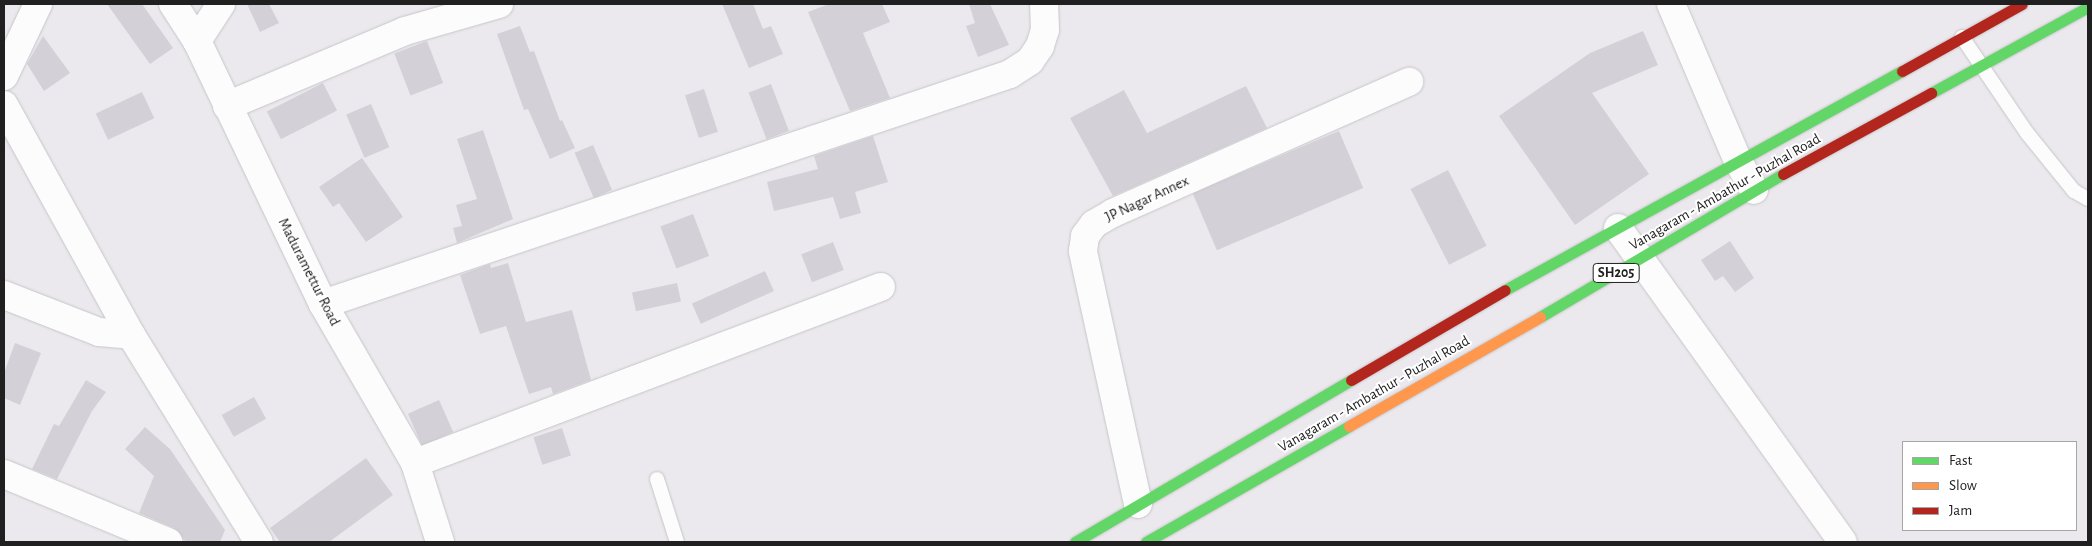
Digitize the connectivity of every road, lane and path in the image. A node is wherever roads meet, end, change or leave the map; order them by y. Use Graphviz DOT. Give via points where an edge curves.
graph roads {
  1 [pos="38,4"];
  2 [pos="173,4"];
  3 [pos="221,4"];
  4 [pos="499,4"];
  5 [pos="1044,4"];
  6 [pos="1671,4"];
  7 [pos="2022,4"];
  8 [pos="2088,7"];
  9 [pos="1962,37"];
  10 [pos="197,41"];
  11 [pos="1983,63"];
  12 [pos="4,76"];
  13 [pos="1409,82"];
  14 [pos="4,105"];
  15 [pos="227,106"];
  16 [pos="1738,161"];
  17 [pos="1754,190"];
  18 [pos="2088,199"];
  19 [pos="1618,228"];
  20 [pos="1639,260"];
  21 [pos="881,288"];
  22 [pos="4,295"];
  23 [pos="323,304"];
  24 [pos="131,336"];
  25 [pos="415,463"];
  26 [pos="4,474"];
  27 [pos="657,479"];
  28 [pos="1138,504"];
  29 [pos="168,542"];
  30 [pos="259,542"];
  31 [pos="440,542"];
  32 [pos="677,542"];
  33 [pos="1076,542"];
  34 [pos="1146,542"];
  35 [pos="1842,542"];
  1 -- 12 [label="street"];
  2 -- 10 [label="street, Maduramettur Road"];
  3 -- 10 [label="street"];
  4 -- 15 [label="street" via="405,31"];
  5 -- 23 [label="street" via="1045,30 1040,46 1030,61 1010,74"];
  6 -- 16 [label="street"];
  7 -- 9 [label="main road"];
  8 -- 11 [label="main road, Vanagaram - Ambathur - Puzhal Road / SH205"];
  9 -- 11 [label="lane"];
  9 -- 16 [label="main road"];
  10 -- 15 [label="street, Maduramettur Road"];
  11 -- 17 [label="main road, Vanagaram - Ambathur - Puzhal Road / SH205"];
  11 -- 18 [label="lane" via="2027,133 2074,190"];
  13 -- 28 [label="street, JP Nagar Annex" via="1113,213 1094,224 1085,236 1083,251"];
  14 -- 24 [label="street"];
  15 -- 23 [label="street, Maduramettur Road"];
  16 -- 17 [label="street"];
  16 -- 19 [label="main road"];
  17 -- 20 [label="main road, Vanagaram - Ambathur - Puzhal Road / SH205"];
  19 -- 20 [label="street"];
  19 -- 28 [label="main road"];
  20 -- 34 [label="main road, Vanagaram - Ambathur - Puzhal Road / SH205"];
  20 -- 35 [label="street"];
  21 -- 25 [label="street" via="606,394"];
  22 -- 24 [label="street" via="99,332"];
  23 -- 25 [label="street, Maduramettur Road"];
  24 -- 30 [label="street"];
  25 -- 31 [label="street, Maduramettur Road"];
  26 -- 29 [label="street"];
  27 -- 32 [label="lane"];
  28 -- 33 [label="main road"];
}
